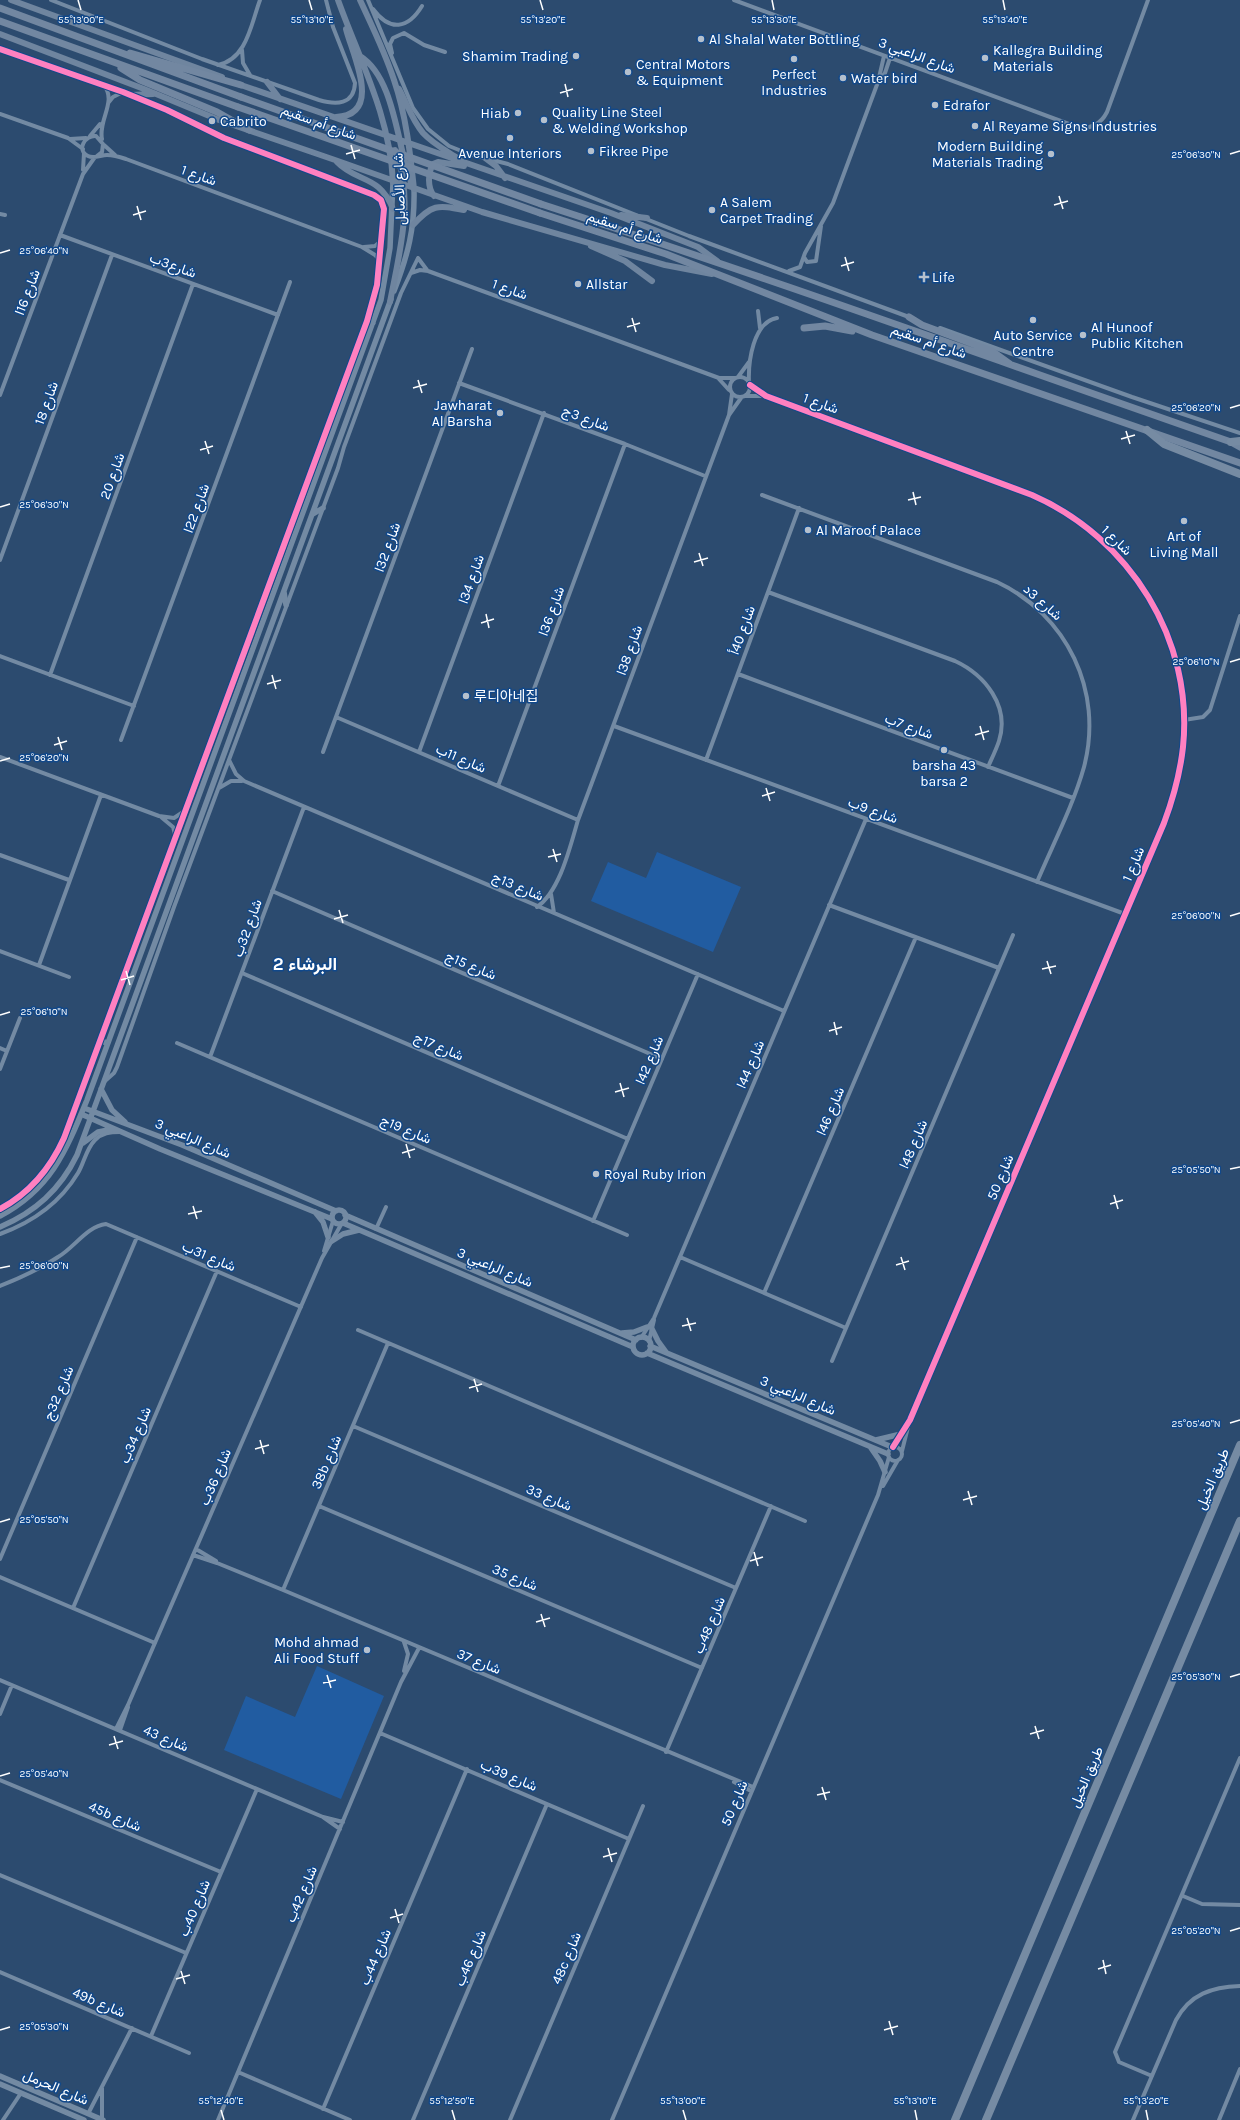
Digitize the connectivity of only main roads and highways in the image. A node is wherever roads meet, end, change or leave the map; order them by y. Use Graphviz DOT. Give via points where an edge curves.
graph roads {
  1 [pos="12,0"];
  2 [pos="338,0"];
  3 [pos="360,0"];
  4 [pos="0,8"];
  5 [pos="343,13"];
  6 [pos="0,21"];
  7 [pos="0,34"];
  8 [pos="116,52"];
  9 [pos="360,56"];
  10 [pos="115,63"];
  11 [pos="394,79"];
  12 [pos="267,82"];
  13 [pos="241,85"];
  14 [pos="157,94"];
  15 [pos="131,95"];
  16 [pos="280,99"];
  17 [pos="332,117"];
  18 [pos="249,130"];
  19 [pos="388,137"];
  20 [pos="399,141"];
  21 [pos="409,144"];
  22 [pos="484,157"];
  23 [pos="335,160"];
  24 [pos="469,166"];
  25 [pos="505,178"];
  26 [pos="393,182"];
  27 [pos="403,185"];
  28 [pos="414,189"];
  29 [pos="434,196"];
  30 [pos="393,209"];
  31 [pos="482,212"];
  32 [pos="611,213"];
  33 [pos="647,218"];
  34 [pos="413,225"];
  35 [pos="582,241"];
  36 [pos="717,261"];
  37 [pos="717,274"];
  38 [pos="652,281"];
  39 [pos="390,302"];
  40 [pos="910,317"];
  41 [pos="804,328"];
  42 [pos="872,335"];
  43 [pos="1013,367"];
  44 [pos="1147,430"];
  45 [pos="1238,444"];
  46 [pos="1240,463"];
  47 [pos="1240,474"];
  48 [pos="1240,1445"];
  49 [pos="1240,1522"];
  50 [pos="955,2120"];
  51 [pos="986,2120"];
  1 -- 13 [label="main road"];
  2 -- 5 [label="main road, شارع الأصايل"];
  3 -- 11 [label="main road, شارع الأصايل"];
  4 -- 8 [label="main road, شارع أم سقيم"];
  5 -- 9 [label="main road, شارع الأصايل"];
  5 -- 17 [label="main road" via="363,92 354,111"];
  6 -- 10 [label="main road, شارع أم سقيم"];
  7 -- 14 [label="main road"];
  8 -- 13 [label="main road" via="142,55"];
  8 -- 36 [label="main road, شارع أم سقيم, bridge" via="541,204"];
  9 -- 19 [label="main road, شارع الأصايل"];
  9 -- 20 [label="main road" via="372,66 380,78"];
  10 -- 18 [label="main road" via="135,77 217,112"];
  10 -- 37 [label="main road, شارع أم سقيم, bridge" via="540,213 666,254"];
  11 -- 21 [label="main road, شارع الأصايل"];
  11 -- 24 [label="main road" via="423,133"];
  12 -- 16 [label="main road"];
  13 -- 16 [label="main road"];
  14 -- 15 [label="main road"];
  14 -- 18 [label="main road"];
  16 -- 17 [label="main road"];
  17 -- 19 [label="main road"];
  18 -- 23 [label="main road"];
  19 -- 20 [label="main road"];
  19 -- 26 [label="main road, شارع الأصايل"];
  19 -- 27 [label="main road" via="399,160"];
  20 -- 21 [label="main road"];
  20 -- 28 [label="main road"];
  21 -- 24 [label="main road"];
  21 -- 28 [label="main road, شارع الأصايل"];
  22 -- 25 [label="main road" via="496,166"];
  23 -- 26 [label="main road"];
  23 -- 30 [label="main road" via="343,168 377,186"];
  24 -- 25 [label="main road"];
  24 -- 29 [label="main road" via="438,162 433,164 429,182"];
  25 -- 32 [label="main road"];
  26 -- 27 [label="main road"];
  27 -- 28 [label="main road"];
  27 -- 39 [label="main road" via="401,238"];
  28 -- 29 [label="main road"];
  29 -- 31 [label="main road"];
  31 -- 34 [label="main road" via="436,206 425,212"];
  31 -- 35 [label="main road"];
  32 -- 33 [label="main road"];
  32 -- 36 [label="main road" via="698,247"];
  35 -- 37 [label="main road" via="675,268"];
  35 -- 38 [label="main road" via="625,261"];
  36 -- 43 [label="main road, شارع أم سقيم"];
  37 -- 42 [label="main road, شارع أم سقيم"];
  40 -- 43 [label="main road" via="922,325 996,352"];
  41 -- 42 [label="main road" via="830,326"];
  42 -- 44 [label="main road, شارع أم سقيم"];
  43 -- 45 [label="main road, شارع أم سقيم"];
  44 -- 46 [label="main road, شارع أم سقيم"];
  44 -- 47 [label="highway" via="1164,444"];
  48 -- 50 [label="highway, طريق الخيل"];
  49 -- 51 [label="highway"];
}
